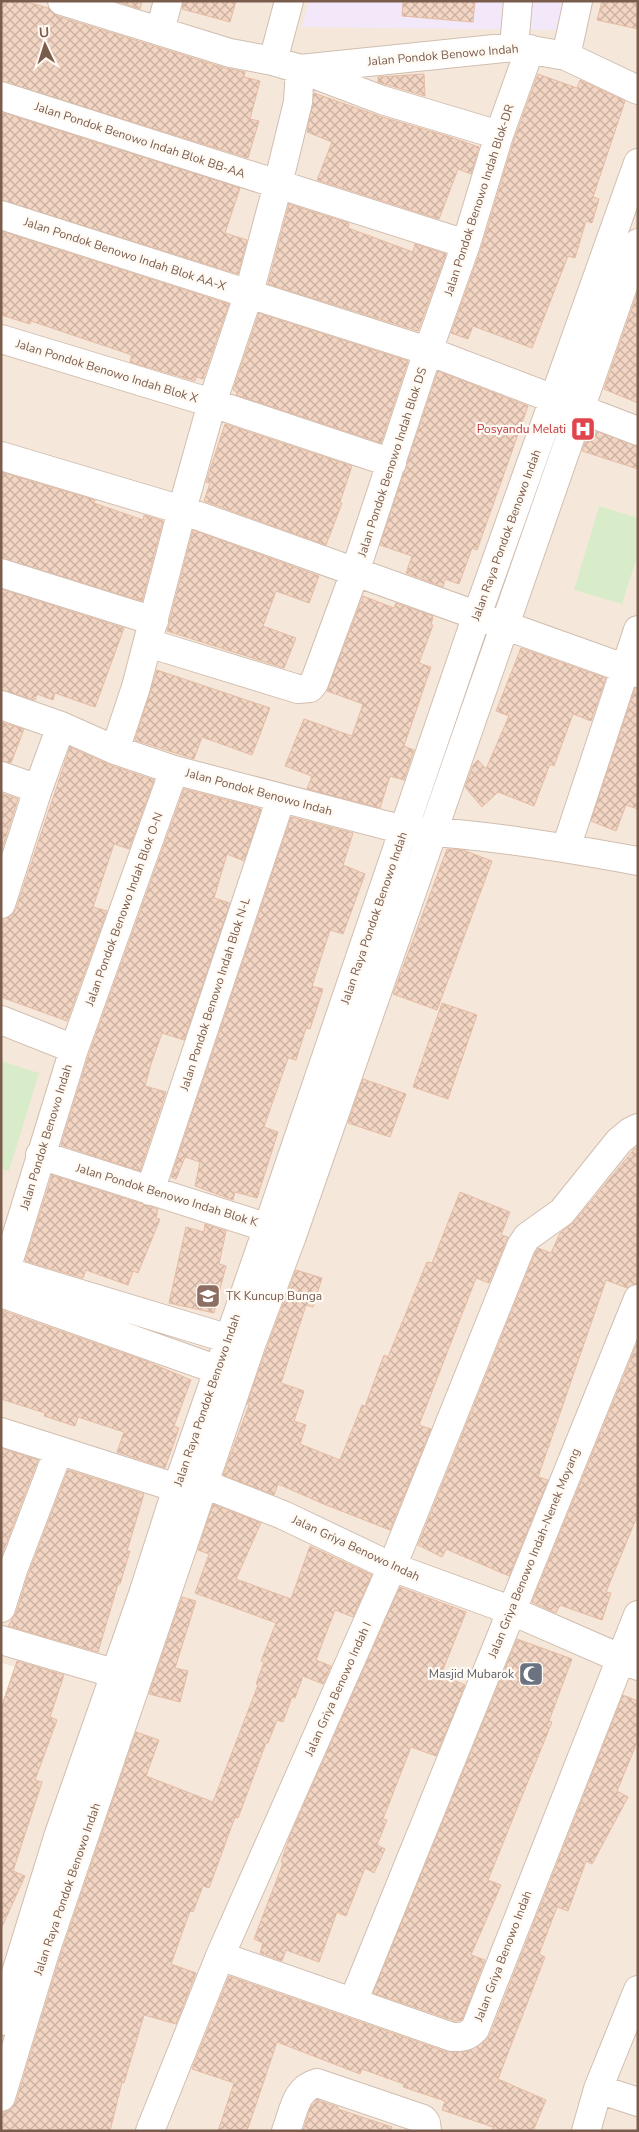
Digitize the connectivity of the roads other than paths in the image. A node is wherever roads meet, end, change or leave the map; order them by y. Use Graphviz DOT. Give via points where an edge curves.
graph roads {
  1 [pos="62,1"];
  2 [pos="168,1"];
  3 [pos="289,1"];
  4 [pos="518,1"];
  5 [pos="578,1"];
  6 [pos="160,31"];
  7 [pos="522,48"];
  8 [pos="566,56"];
  9 [pos="273,60"];
  10 [pos="300,69"];
  11 [pos="638,90"];
  12 [pos="1,96"];
  13 [pos="499,135"];
  14 [pos="638,163"];
  15 [pos="278,184"];
  16 [pos="1,214"];
  17 [pos="638,243"];
  18 [pos="466,244"];
  19 [pos="249,293"];
  20 [pos="1,339"];
  21 [pos="428,351"];
  22 [pos="212,403"];
  23 [pos="566,404"];
  24 [pos="638,431"];
  25 [pos="1,456"];
  26 [pos="392,463"];
  27 [pos="182,510"];
  28 [pos="355,572"];
  29 [pos="1,573"];
  30 [pos="477,615"];
  31 [pos="504,626"];
  32 [pos="638,630"];
  33 [pos="151,632"];
  34 [pos="631,670"];
  35 [pos="1,705"];
  36 [pos="61,726"];
  37 [pos="115,750"];
  38 [pos="174,770"];
  39 [pos="1,776"];
  40 [pos="38,789"];
  41 [pos="281,798"];
  42 [pos="404,830"];
  43 [pos="434,832"];
  44 [pos="566,848"];
  45 [pos="638,861"];
  46 [pos="3,894"];
  47 [pos="1,1020"];
  48 [pos="74,1049"];
  49 [pos="638,1128"];
  50 [pos="40,1155"];
  51 [pos="150,1191"];
  52 [pos="280,1231"];
  53 [pos="2,1280"];
  54 [pos="638,1299"];
  55 [pos="240,1342"];
  56 [pos="230,1374"];
  57 [pos="1,1432"];
  58 [pos="58,1452"];
  59 [pos="204,1484"];
  60 [pos="176,1488"];
  61 [pos="392,1567"];
  62 [pos="1,1608"];
  63 [pos="510,1610"];
  64 [pos="638,1615"];
  65 [pos="1,1640"];
  66 [pos="629,1662"];
  67 [pos="126,1679"];
  68 [pos="35,1948"];
  69 [pos="220,1956"];
  70 [pos="638,1990"];
  71 [pos="353,2002"];
  72 [pos="1,2022"];
  73 [pos="598,2090"];
  74 [pos="1,2097"];
  75 [pos="638,2102"];
  76 [pos="150,2131"];
  77 [pos="286,2131"];
  78 [pos="427,2131"];
  79 [pos="586,2131"];
  1 -- 6 [label="street"];
  2 -- 6 [label="street"];
  3 -- 9 [label="street"];
  4 -- 7 [label="street, Jalan Pondok Benowo Indah Blok-DR"];
  5 -- 8 [label="street"];
  6 -- 9 [label="street" via="230,53"];
  7 -- 8 [label="street, Jalan Pondok Benowo Indah"];
  7 -- 10 [label="street, Jalan Pondok Benowo Indah"];
  7 -- 13 [label="street, Jalan Pondok Benowo Indah Blok-DR"];
  8 -- 11 [label="street, Jalan Pondok Benowo Indah"];
  9 -- 10 [label="street"];
  10 -- 13 [label="street" via="382,100"];
  10 -- 15 [label="street" via="298,102"];
  12 -- 15 [label="street, Jalan Pondok Benowo Indah Blok BB-AA"];
  13 -- 18 [label="street, Jalan Pondok Benowo Indah Blok-DR"];
  14 -- 23 [label="street, Jalan Raya Pondok Benowo Indah"];
  15 -- 18 [label="street, Jalan Pondok Benowo Indah Blok BB-AA"];
  15 -- 19 [label="street"];
  16 -- 19 [label="street, Jalan Pondok Benowo Indah Blok AA-X"];
  17 -- 23 [label="street, Jalan Raya Pondok Benowo Indah"];
  18 -- 21 [label="street, Jalan Pondok Benowo Indah Blok-DR"];
  19 -- 21 [label="street, Jalan Pondok Benowo Indah Blok AA-X"];
  19 -- 22 [label="street"];
  20 -- 22 [label="street, Jalan Pondok Benowo Indah Blok X"];
  21 -- 23 [label="street, Jalan Pondok Benowo Indah Blok AA-X"];
  21 -- 26 [label="street, Jalan Pondok Benowo Indah Blok DS"];
  22 -- 26 [label="street, Jalan Pondok Benowo Indah Blok X"];
  22 -- 27 [label="street"];
  23 -- 24 [label="street, Jalan Pondok Benowo Indah Blok AA-X"];
  23 -- 30 [label="street, Jalan Raya Pondok Benowo Indah"];
  23 -- 31 [label="street, Jalan Raya Pondok Benowo Indah"];
  25 -- 27 [label="street"];
  26 -- 28 [label="street, Jalan Pondok Benowo Indah Blok DS"];
  27 -- 28 [label="street"];
  27 -- 33 [label="street"];
  28 -- 30 [label="street"];
  28 -- 33 [label="street, Jalan Pondok Benowo Indah Blok DS" via="314,683 305,690"];
  29 -- 33 [label="street"];
  30 -- 31 [label="street"];
  30 -- 42 [label="street, Jalan Raya Pondok Benowo Indah"];
  31 -- 34 [label="street"];
  31 -- 43 [label="street, Jalan Raya Pondok Benowo Indah"];
  32 -- 34 [label="street"];
  33 -- 37 [label="street"];
  34 -- 44 [label="street"];
  35 -- 36 [label="street, Jalan Pondok Benowo Indah"];
  36 -- 37 [label="street, Jalan Pondok Benowo Indah"];
  36 -- 40 [label="street"];
  37 -- 38 [label="street, Jalan Pondok Benowo Indah"];
  38 -- 41 [label="street, Jalan Pondok Benowo Indah"];
  38 -- 48 [label="street, Jalan Pondok Benowo Indah Blok O-N"];
  39 -- 40 [label="street"];
  40 -- 46 [label="street"];
  41 -- 42 [label="street, Jalan Pondok Benowo Indah"];
  41 -- 51 [label="street, Jalan Pondok Benowo Indah Blok N-L"];
  42 -- 43 [label="street, Jalan Pondok Benowo Indah"];
  42 -- 52 [label="street, Jalan Raya Pondok Benowo Indah"];
  43 -- 44 [label="street"];
  43 -- 52 [label="street, Jalan Raya Pondok Benowo Indah"];
  44 -- 45 [label="street"];
  47 -- 48 [label="street, Jalan Pondok Benowo Indah"];
  48 -- 50 [label="street, Jalan Pondok Benowo Indah"];
  49 -- 61 [label="street, Jalan Griya Benowo Indah I" via="620,1141 562,1212 527,1237 521,1246"];
  50 -- 51 [label="street, Jalan Pondok Benowo Indah Blok K"];
  50 -- 53 [label="street, Jalan Pondok Benowo Indah"];
  51 -- 52 [label="street, Jalan Pondok Benowo Indah Blok K"];
  52 -- 55 [label="street, Jalan Raya Pondok Benowo Indah"];
  53 -- 55 [label="street"];
  53 -- 56 [label="street"];
  54 -- 63 [label="street, Jalan Griya Benowo Indah-Nenek Moyang"];
  55 -- 56 [label="street, Jalan Raya Pondok Benowo Indah"];
  56 -- 59 [label="street, Jalan Raya Pondok Benowo Indah"];
  56 -- 60 [label="street, Jalan Raya Pondok Benowo Indah"];
  57 -- 58 [label="street"];
  58 -- 60 [label="street"];
  58 -- 62 [label="street"];
  59 -- 60 [label="street"];
  59 -- 61 [label="street, Jalan Griya Benowo Indah" via="283,1515"];
  59 -- 67 [label="street, Jalan Raya Pondok Benowo Indah"];
  60 -- 67 [label="street, Jalan Raya Pondok Benowo Indah" via="143,1594"];
  61 -- 63 [label="street, Jalan Griya Benowo Indah"];
  61 -- 69 [label="street, Jalan Griya Benowo Indah I"];
  63 -- 66 [label="street, Jalan Griya Benowo Indah"];
  63 -- 71 [label="street, Jalan Griya Benowo Indah-Nenek Moyang"];
  64 -- 66 [label="street, Jalan Griya Benowo Indah"];
  65 -- 67 [label="street"];
  66 -- 71 [label="street, Jalan Griya Benowo Indah" via="475,2030 464,2037 452,2037"];
  67 -- 68 [label="street, Jalan Raya Pondok Benowo Indah"];
  68 -- 72 [label="street, Jalan Raya Pondok Benowo Indah"];
  68 -- 74 [label="street, Jalan Raya Pondok Benowo Indah"];
  69 -- 71 [label="street, Jalan Griya Benowo Indah"];
  69 -- 76 [label="street, Jalan Griya Benowo Indah I"];
  70 -- 73 [label="street"];
  73 -- 75 [label="street"];
  73 -- 79 [label="street"];
  77 -- 78 [label="street" via="300,2092 317,2084 423,2119"];
}
